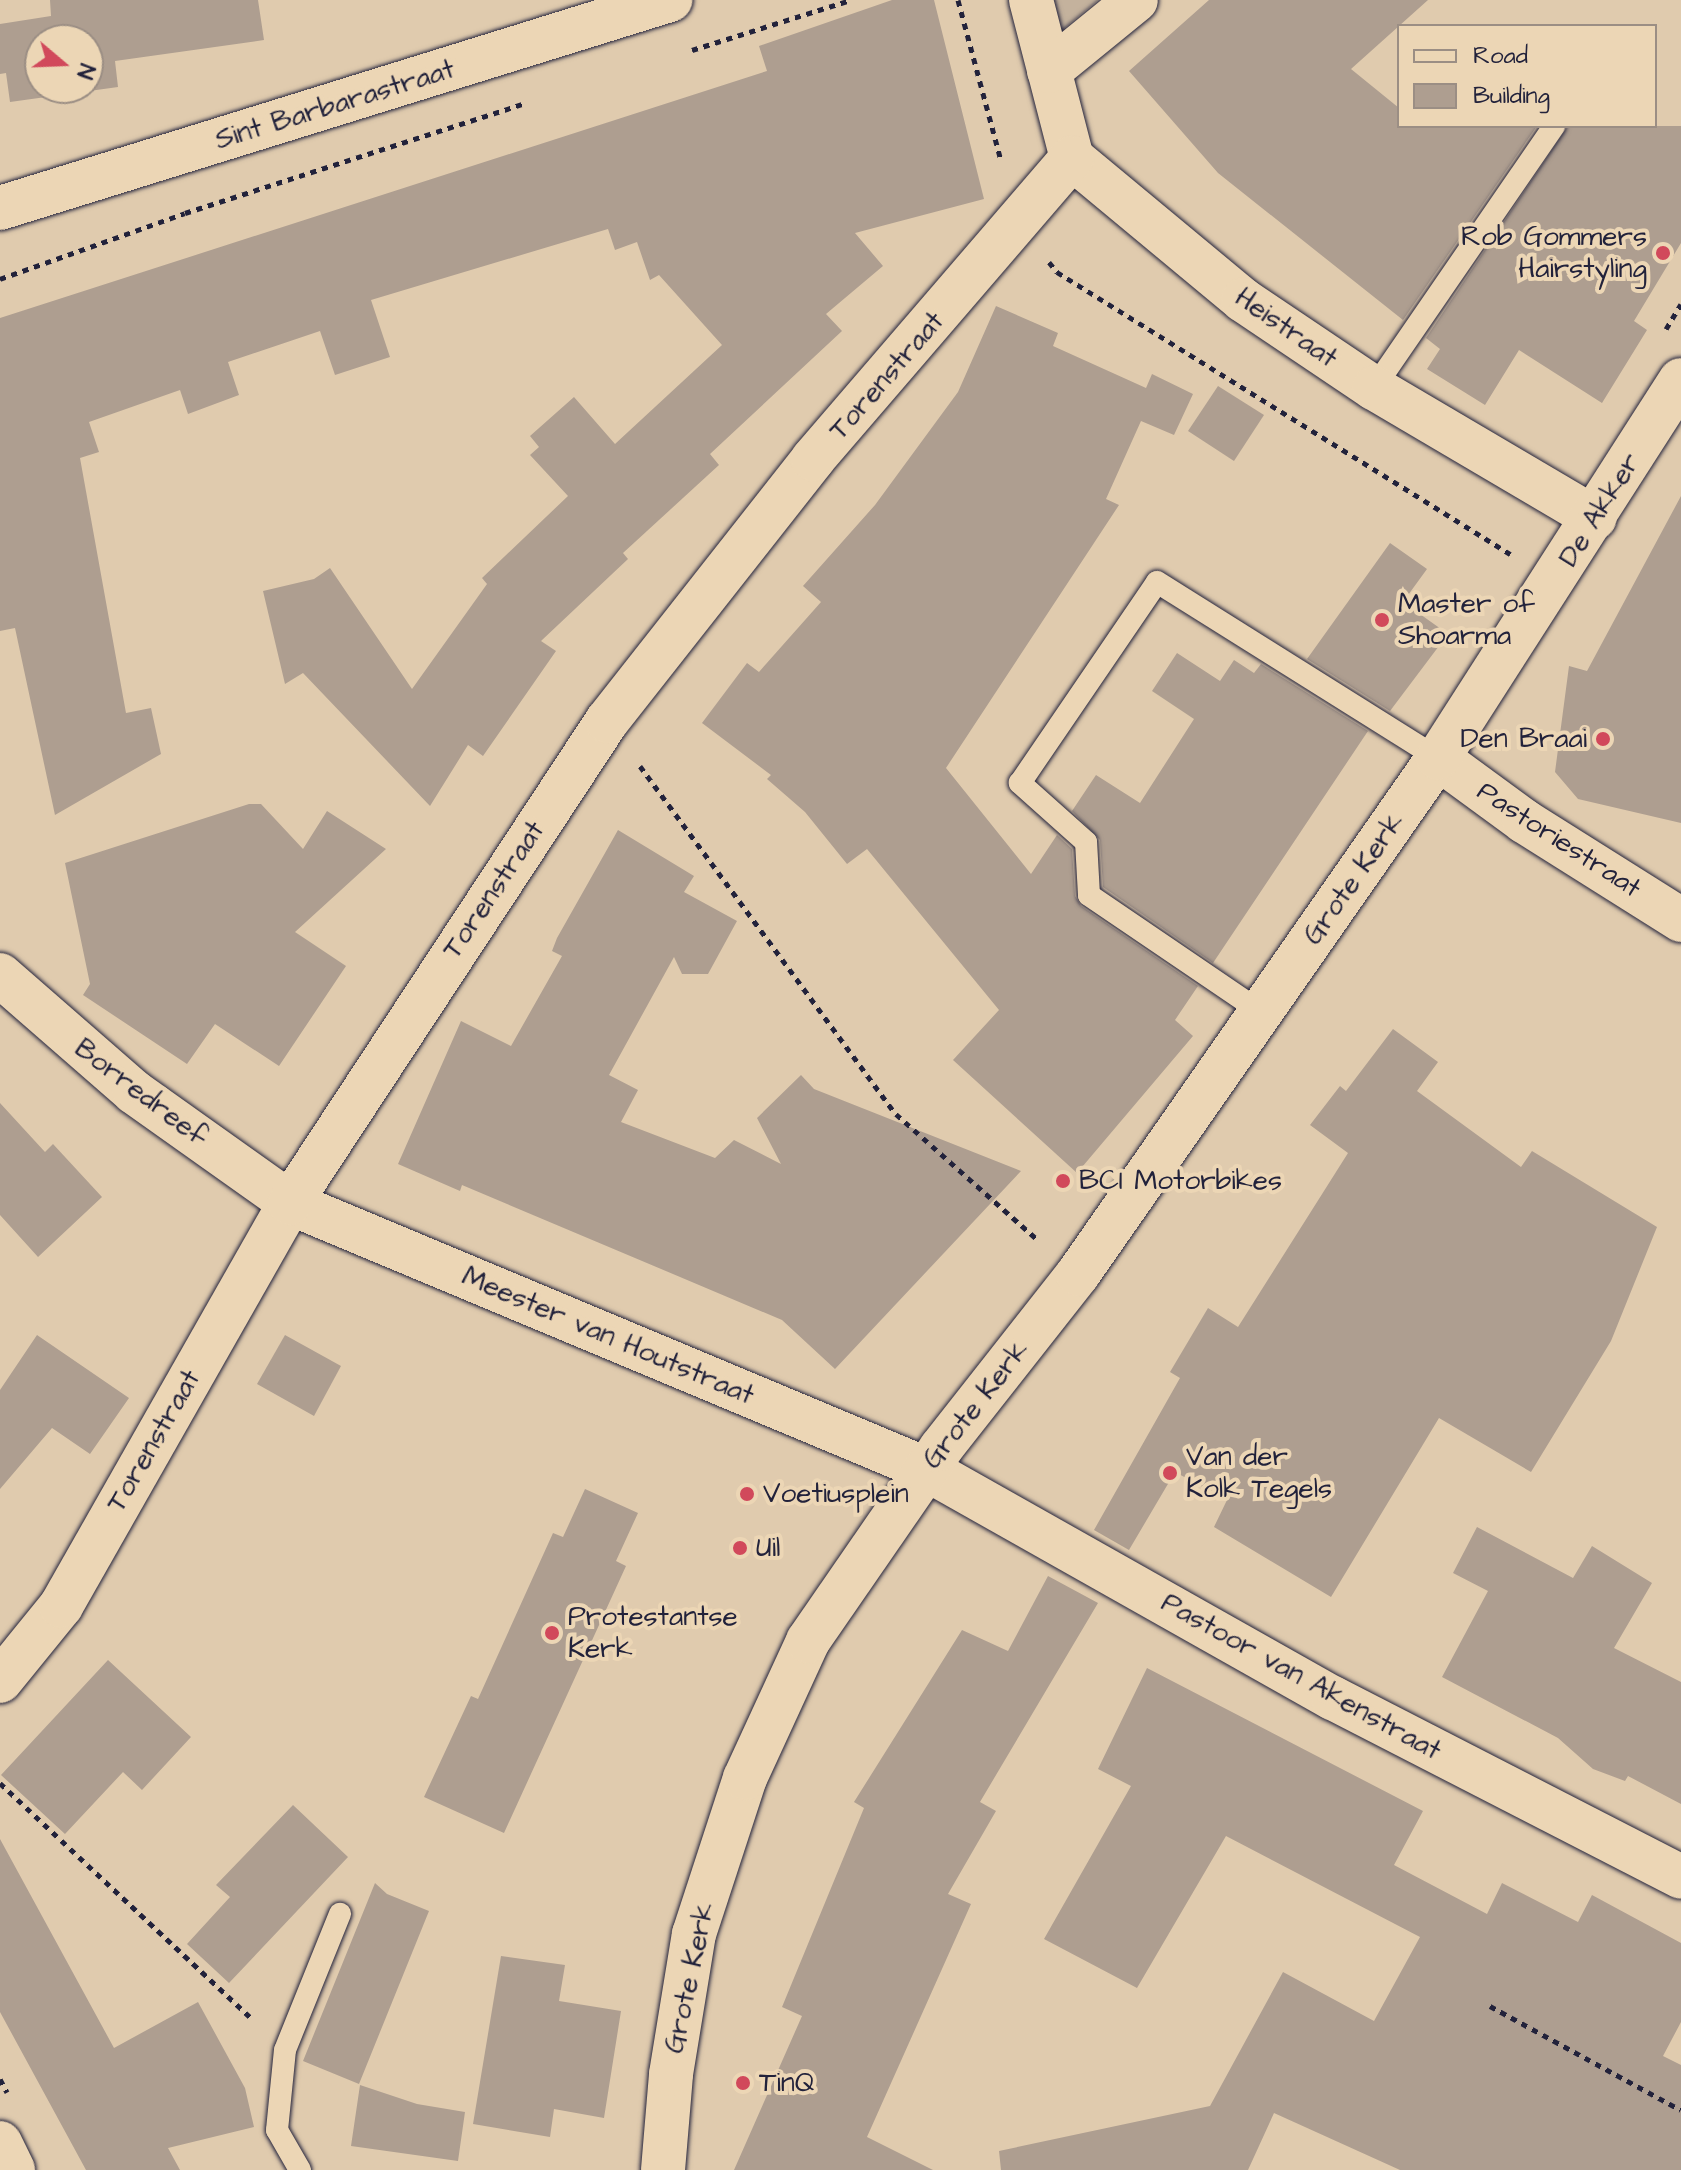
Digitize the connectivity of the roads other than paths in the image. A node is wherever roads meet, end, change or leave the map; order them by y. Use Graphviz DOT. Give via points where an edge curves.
graph roads {
  1 [pos="670,0"];
  2 [pos="1031,0"];
  3 [pos="1136,0"];
  4 [pos="1049,71"];
  5 [pos="1553,128"];
  6 [pos="1072,158"];
  7 [pos="0,208"];
  8 [pos="1681,380"];
  9 [pos="1374,388"];
  10 [pos="1595,518"];
  11 [pos="1438,758"];
  12 [pos="1681,920"];
  13 [pos="0,975"];
  14 [pos="1261,1012"];
  15 [pos="290,1203"];
  16 [pos="926,1469"];
  17 [pos="0,1681"];
  18 [pos="1681,1877"];
  19 [pos="340,1914"];
  20 [pos="0,2143"];
  21 [pos="13,2170"];
  22 [pos="300,2170"];
  23 [pos="663,2170"];
  1 -- 7 [label="street, Sint Barbarastraat"];
  2 -- 4 [label="street"];
  3 -- 4 [label="street"];
  4 -- 6 [label="street"];
  5 -- 9 [label="lane"];
  6 -- 9 [label="street, Heistraat" via="1243,300"];
  6 -- 15 [label="street, Torenstraat" via="813,459 607,721"];
  8 -- 10 [label="street, De Akker"];
  9 -- 10 [label="street, Heistraat"];
  10 -- 11 [label="street, De Akker"];
  11 -- 12 [label="street, Pastoriestraat" via="1524,821"];
  11 -- 14 [label="street, Grote Kerk"];
  11 -- 14 [label="lane" via="1157,582 1020,783 1086,842 1089,895"];
  13 -- 15 [label="street, Borredreef" via="134,1092"];
  14 -- 16 [label="street, Grote Kerk" via="1078,1274"];
  15 -- 16 [label="street, Meester van Houtstraat"];
  15 -- 17 [label="street, Torenstraat" via="61,1606"];
  16 -- 18 [label="street, Pastoor van Akenstraat" via="1333,1698"];
  16 -- 23 [label="street, Grote Kerk" via="808,1641 745,1778 694,1934 671,2074"];
  19 -- 22 [label="lane" via="285,2050 277,2130"];
  20 -- 21 [label="street"];
}
